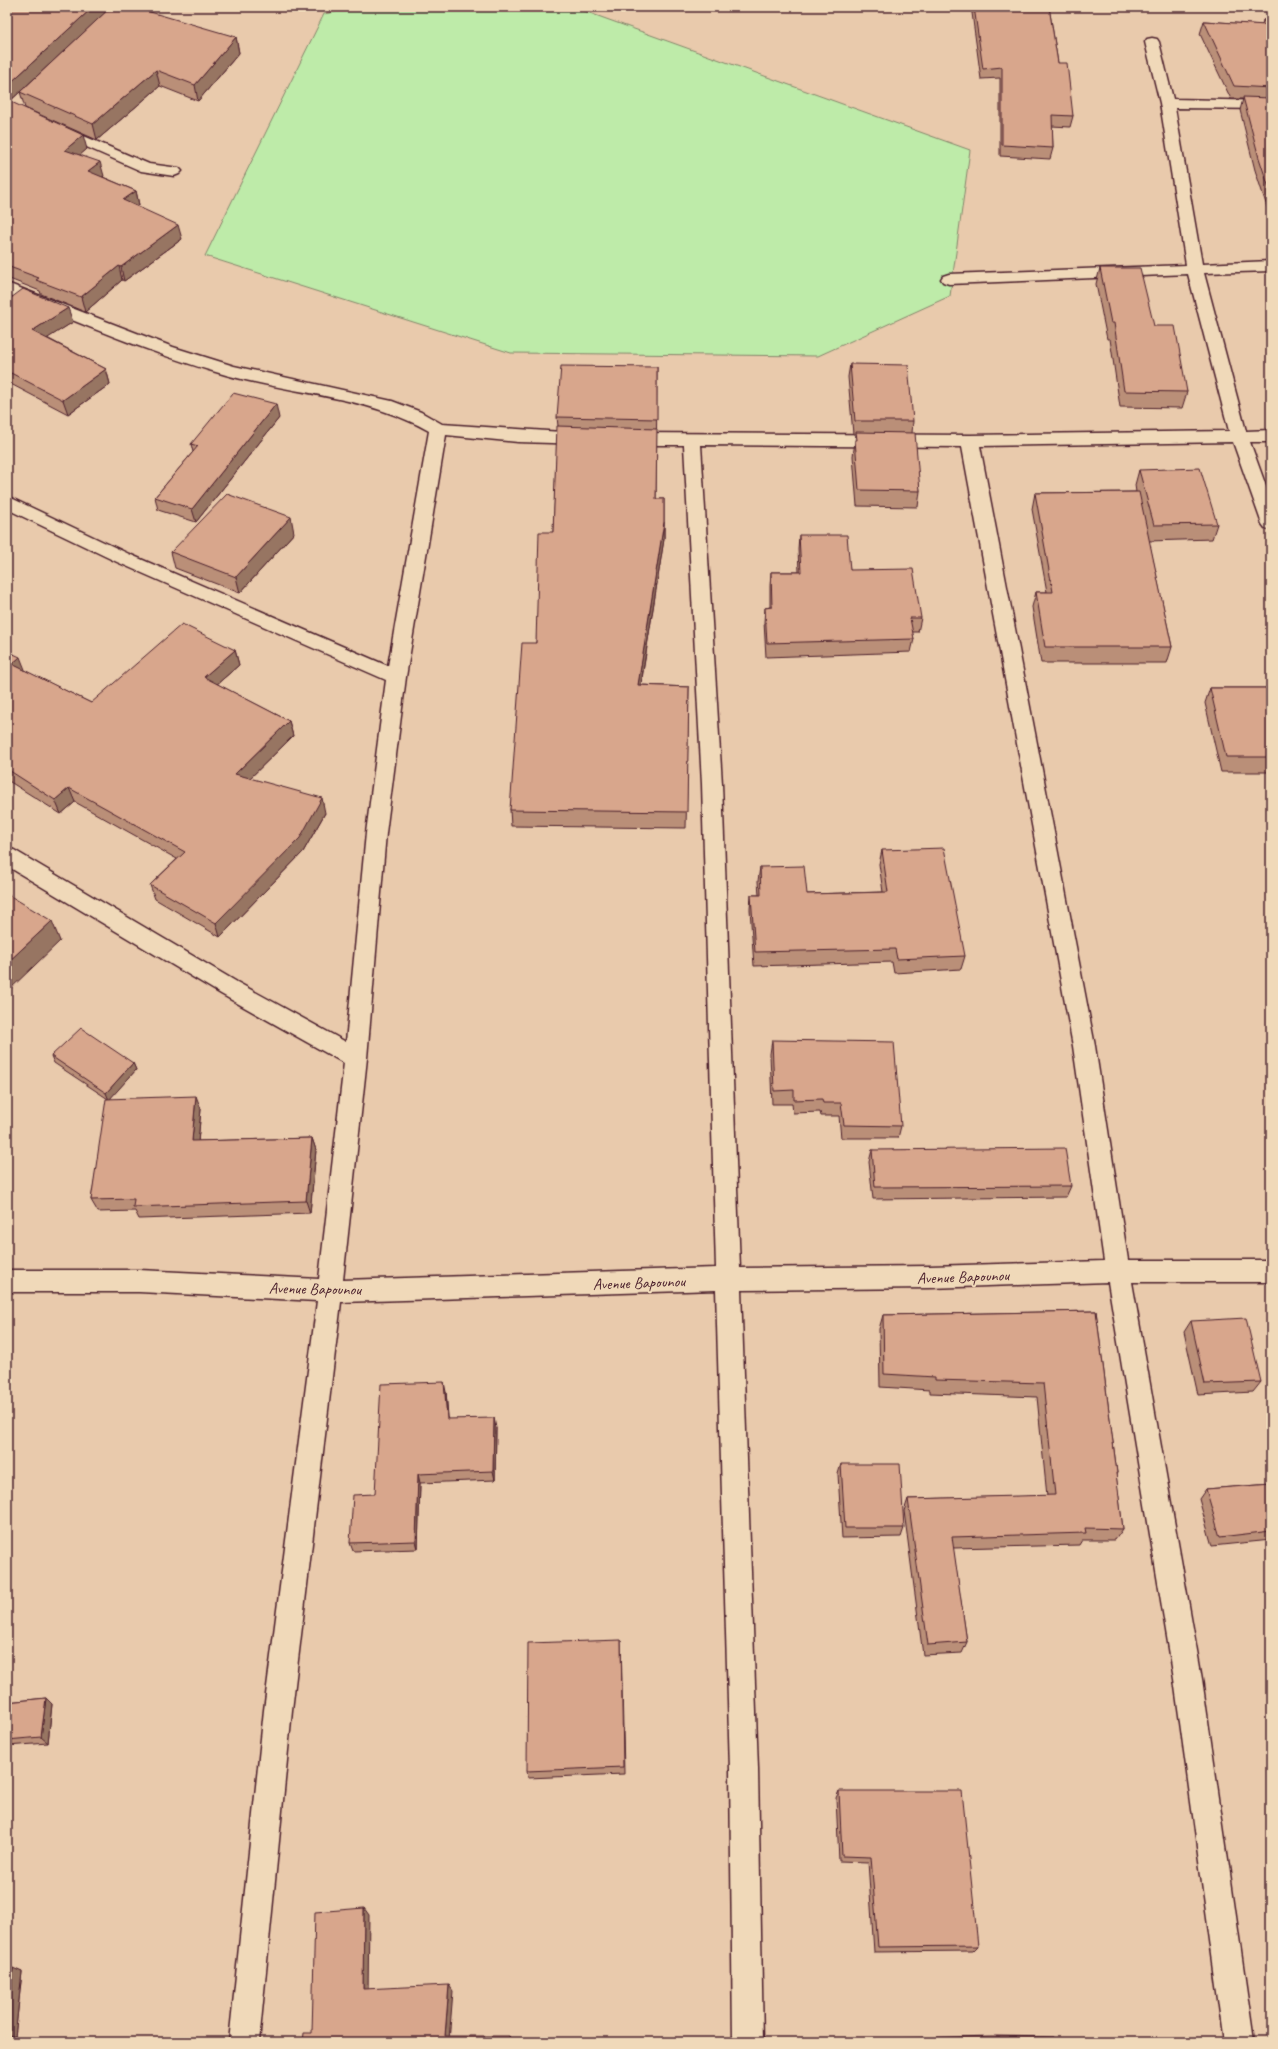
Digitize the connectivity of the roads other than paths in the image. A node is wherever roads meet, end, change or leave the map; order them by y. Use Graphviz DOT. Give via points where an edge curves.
graph roads {
  1 [pos="1152,42"];
  2 [pos="24,99"];
  3 [pos="1167,103"];
  4 [pos="1271,105"];
  5 [pos="10,108"];
  6 [pos="174,172"];
  7 [pos="1271,266"];
  8 [pos="1195,269"];
  9 [pos="949,278"];
  10 [pos="7,288"];
  11 [pos="438,429"];
  12 [pos="1239,436"];
  13 [pos="1271,436"];
  14 [pos="692,440"];
  15 [pos="970,441"];
  16 [pos="7,502"];
  17 [pos="1271,524"];
  18 [pos="396,677"];
  19 [pos="7,856"];
  20 [pos="356,1058"];
  21 [pos="1118,1271"];
  22 [pos="1271,1271"];
  23 [pos="727,1279"];
  24 [pos="7,1281"];
  25 [pos="330,1291"];
  26 [pos="244,2042"];
  27 [pos="748,2042"];
  28 [pos="1239,2042"];
  1 -- 3 [label="street"];
  2 -- 5 [label="street"];
  3 -- 4 [label="street"];
  3 -- 8 [label="street"];
  5 -- 6 [label="street" via="146,168"];
  7 -- 8 [label="street"];
  8 -- 9 [label="street"];
  8 -- 12 [label="street"];
  10 -- 11 [label="street" via="167,351 231,372 386,405 415,416"];
  11 -- 14 [label="street" via="518,436"];
  11 -- 18 [label="street"];
  12 -- 13 [label="street"];
  12 -- 15 [label="street"];
  12 -- 17 [label="street"];
  14 -- 15 [label="street"];
  14 -- 23 [label="street" via="712,784"];
  15 -- 21 [label="street" via="1084,1046"];
  16 -- 18 [label="street" via="123,558"];
  18 -- 20 [label="street" via="376,833"];
  19 -- 20 [label="street" via="229,988"];
  20 -- 25 [label="street"];
  21 -- 22 [label="street, Avenue Bapounou"];
  21 -- 23 [label="street, Avenue Bapounou" via="930,1277"];
  21 -- 28 [label="street" via="1188,1679"];
  23 -- 25 [label="street, Avenue Bapounou"];
  23 -- 27 [label="street" via="744,1761"];
  24 -- 25 [label="street, Avenue Bapounou" via="139,1281"];
  25 -- 26 [label="street" via="278,1710"];
}
